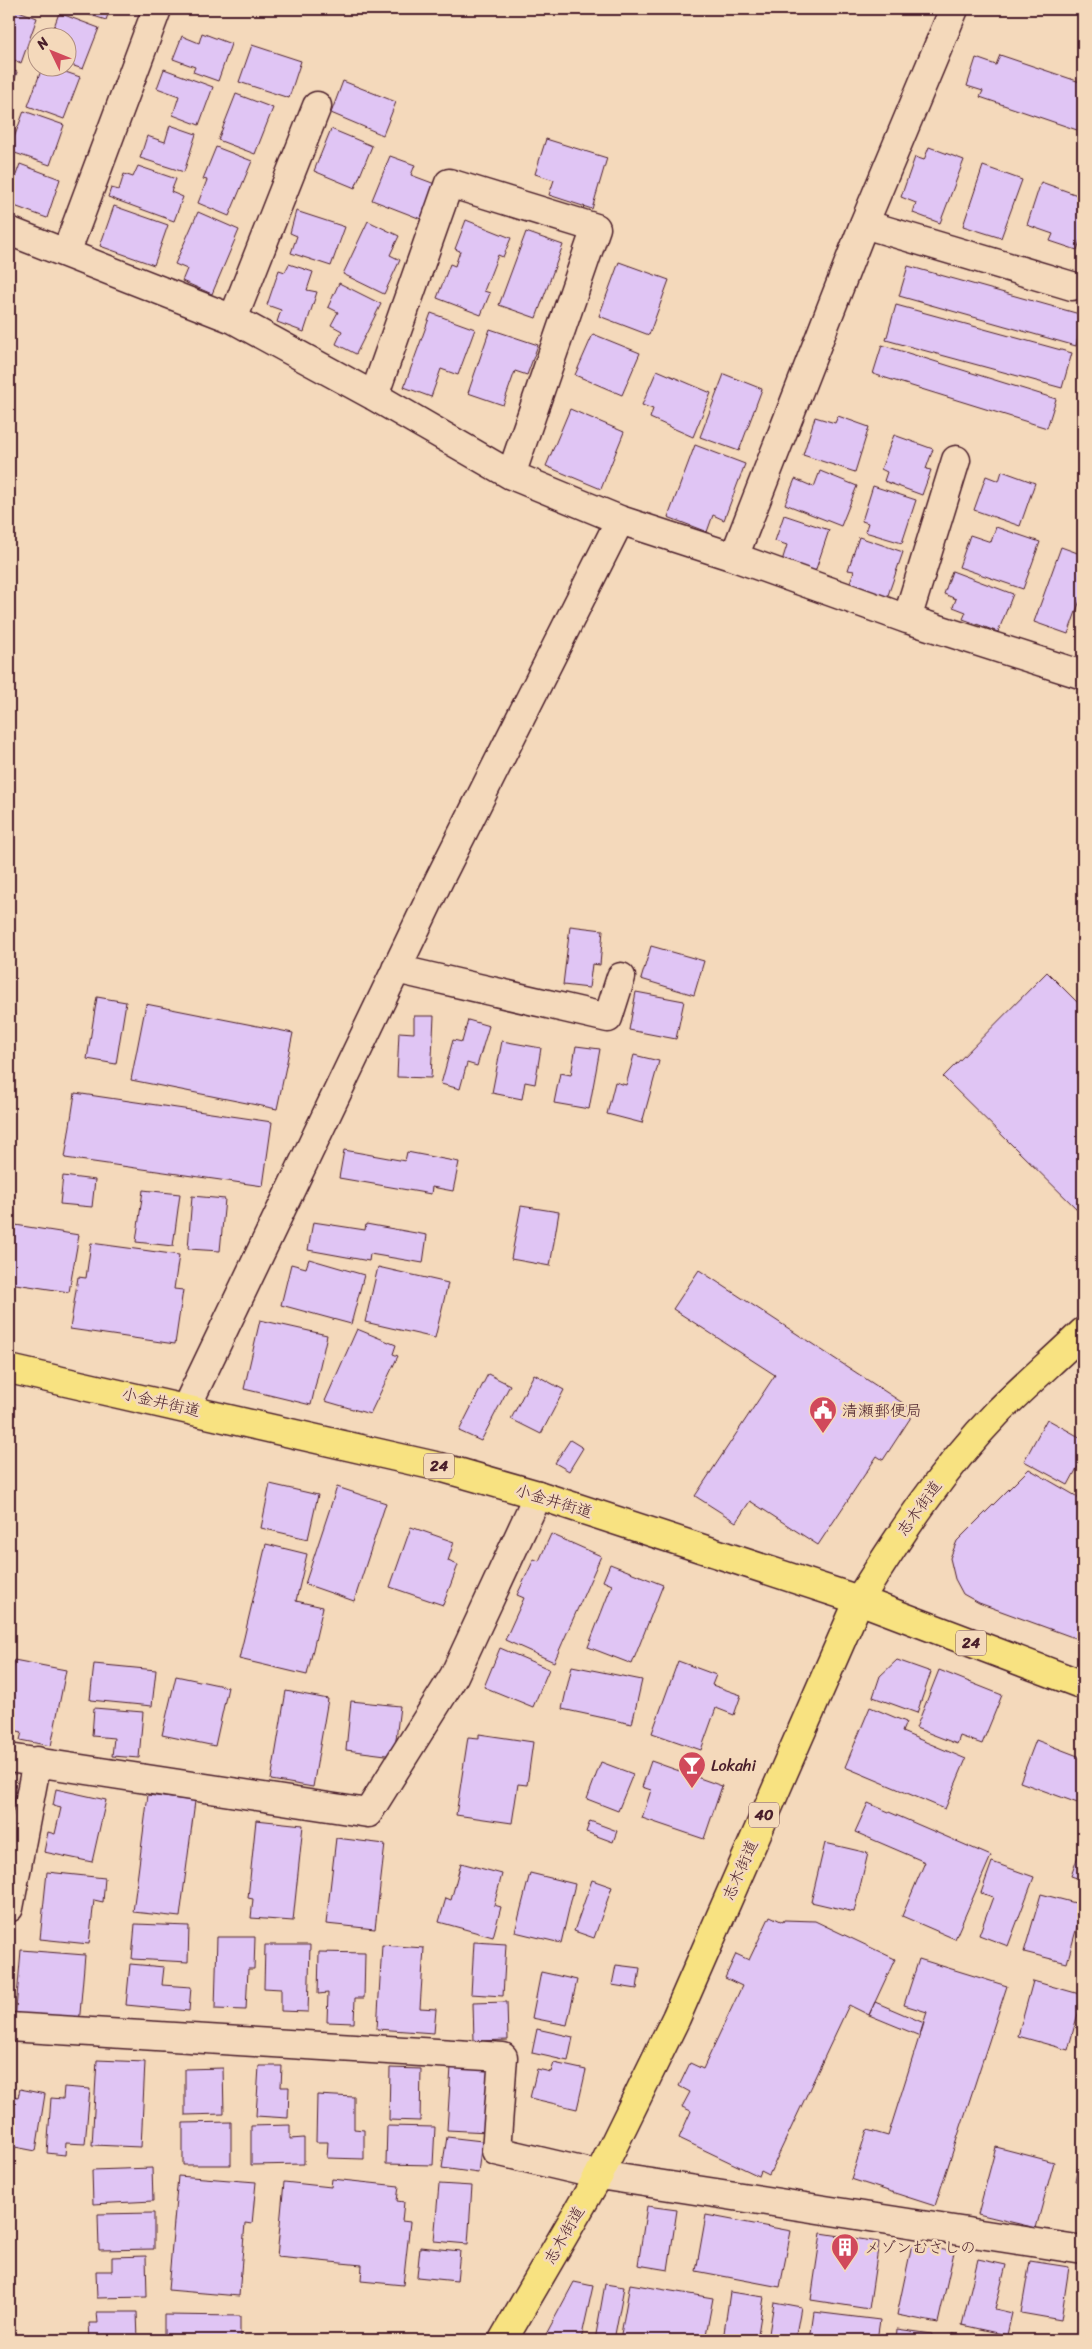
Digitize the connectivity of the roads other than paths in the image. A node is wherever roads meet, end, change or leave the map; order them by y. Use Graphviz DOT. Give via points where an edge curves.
graph roads {
  1 [pos="156,9"];
  2 [pos="954,9"];
  3 [pos="317,106"];
  4 [pos="864,224"];
  5 [pos="9,231"];
  6 [pos="66,252"];
  7 [pos="1072,286"];
  8 [pos="233,319"];
  9 [pos="374,396"];
  10 [pos="956,460"];
  11 [pos="511,475"];
  12 [pos="620,520"];
  13 [pos="734,557"];
  14 [pos="906,618"];
  15 [pos="1083,675"];
  16 [pos="396,969"];
  17 [pos="621,977"];
  18 [pos="1083,1332"];
  19 [pos="9,1369"];
  20 [pos="186,1408"];
  21 [pos="538,1495"];
  22 [pos="859,1600"];
  23 [pos="1083,1686"];
  24 [pos="9,1758"];
  25 [pos="37,1761"];
  26 [pos="9,1908"];
  27 [pos="9,2026"];
  28 [pos="599,2175"];
  29 [pos="1083,2250"];
  30 [pos="503,2340"];
  1 -- 6 [label="street"];
  2 -- 4 [label="street"];
  3 -- 8 [label="street"];
  4 -- 7 [label="street"];
  4 -- 13 [label="street"];
  5 -- 6 [label="street"];
  6 -- 8 [label="street"];
  8 -- 9 [label="street"];
  9 -- 11 [label="street"];
  9 -- 11 [label="street" via="449,183 596,228"];
  10 -- 14 [label="street"];
  11 -- 12 [label="street"];
  12 -- 13 [label="street"];
  12 -- 16 [label="street"];
  13 -- 14 [label="street"];
  14 -- 15 [label="street"];
  16 -- 17 [label="street" via="608,1018"];
  16 -- 20 [label="street"];
  18 -- 22 [label="main road, 志木街道 / 40" via="997,1414 942,1476 896,1539"];
  19 -- 20 [label="main road, 小金井街道 / 24"];
  20 -- 21 [label="main road, 小金井街道 / 24" via="440,1467"];
  21 -- 22 [label="main road, 小金井街道 / 24"];
  21 -- 25 [label="street" via="454,1676 368,1813"];
  22 -- 23 [label="main road, 小金井街道 / 24"];
  22 -- 28 [label="main road, 志木街道 / 40" via="676,2018"];
  24 -- 25 [label="street"];
  25 -- 26 [label="street"];
  27 -- 28 [label="street" via="503,2057 496,2151"];
  28 -- 29 [label="street"];
  28 -- 30 [label="main road, 志木街道 / 40"];
}
